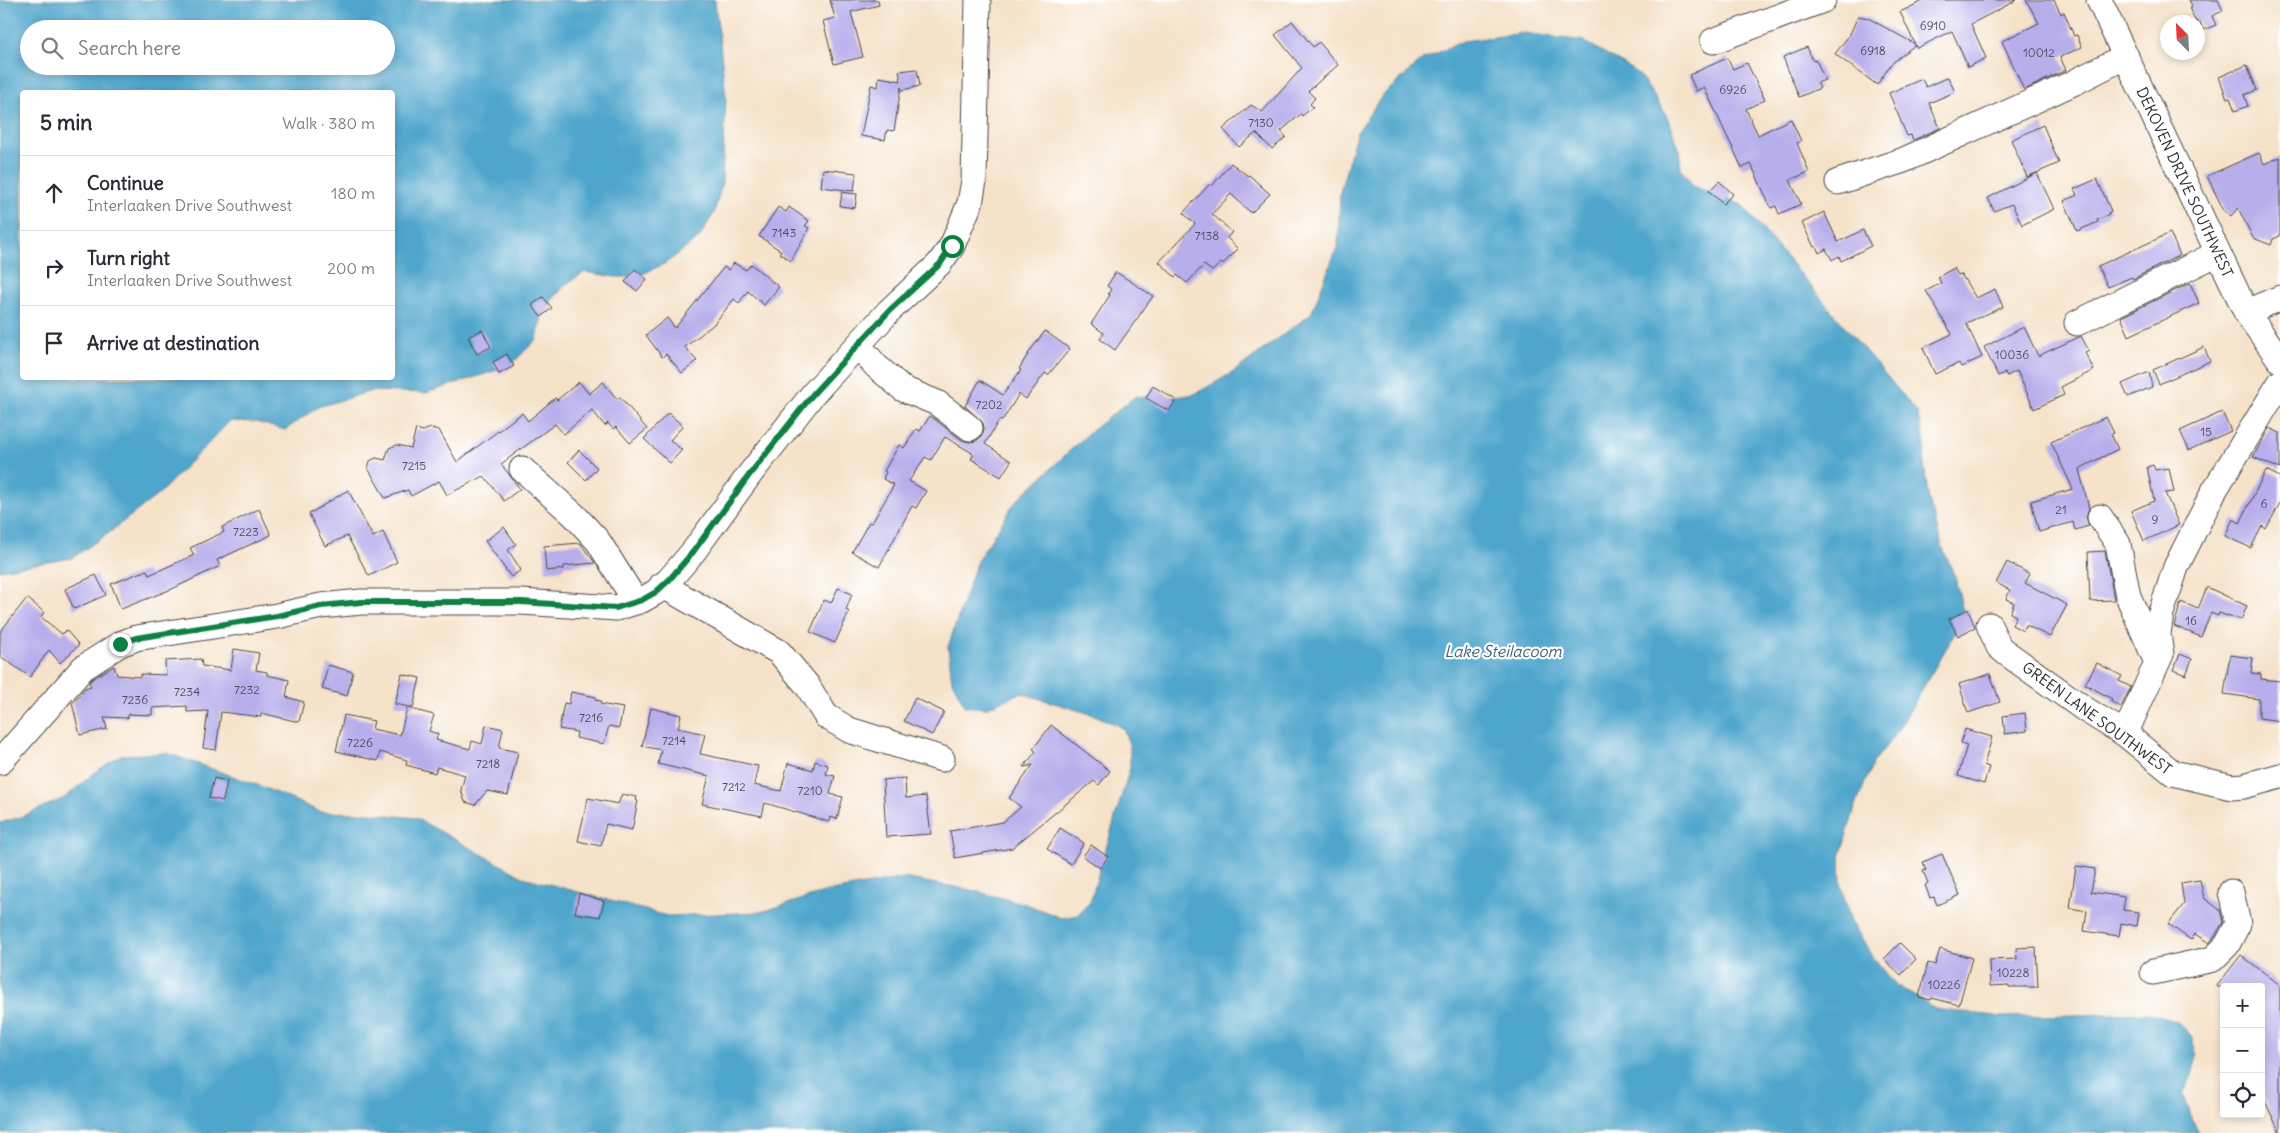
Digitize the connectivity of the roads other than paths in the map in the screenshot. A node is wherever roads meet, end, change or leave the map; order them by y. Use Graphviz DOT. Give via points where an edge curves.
graph roads {
  1 [pos="978,0"];
  2 [pos="1823,0"];
  3 [pos="2099,0"];
  4 [pos="1713,41"];
  5 [pos="2126,56"];
  6 [pos="1838,182"];
  7 [pos="2218,253"];
  8 [pos="2280,298"];
  9 [pos="2246,312"];
  10 [pos="2077,323"];
  11 [pos="858,345"];
  12 [pos="2280,360"];
  13 [pos="2280,383"];
  14 [pos="970,428"];
  15 [pos="522,468"];
  16 [pos="2100,517"];
  17 [pos="662,585"];
  18 [pos="636,602"];
  19 [pos="1989,625"];
  20 [pos="2157,662"];
  21 [pos="2125,734"];
  22 [pos="942,759"];
  23 [pos="0,762"];
  24 [pos="2280,776"];
  25 [pos="2231,892"];
  26 [pos="2153,972"];
  1 -- 11 [label="street" via="974,181 970,203 952,246 940,264"];
  2 -- 4 [label="street"];
  3 -- 5 [label="street, DEKOVEN DRIVE SOUTHWEST"];
  5 -- 6 [label="street" via="1904,160"];
  5 -- 7 [label="street, DEKOVEN DRIVE SOUTHWEST"];
  7 -- 9 [label="street, DEKOVEN DRIVE SOUTHWEST"];
  7 -- 10 [label="street"];
  8 -- 9 [label="street"];
  9 -- 12 [label="street, DEKOVEN DRIVE SOUTHWEST"];
  11 -- 14 [label="street" via="903,390 937,404"];
  11 -- 17 [label="street" via="813,394 693,552"];
  13 -- 20 [label="street" via="2214,491 2176,567 2161,613 2158,634 2161,654"];
  15 -- 18 [label="street" via="598,541"];
  16 -- 20 [label="street" via="2118,544 2128,596"];
  17 -- 18 [label="street" via="656,592"];
  17 -- 22 [label="street" via="779,652 807,685 826,716 849,730"];
  18 -- 23 [label="street" via="616,608 521,602 361,602 136,638 120,644 83,668"];
  19 -- 21 [label="street, GREEN LANE SOUTHWEST" via="1999,647 2005,652"];
  20 -- 21 [label="street"];
  21 -- 24 [label="street, GREEN LANE SOUTHWEST" via="2158,763 2184,778 2232,787"];
  25 -- 26 [label="street" via="2238,924 2227,945 2214,959"];
}
